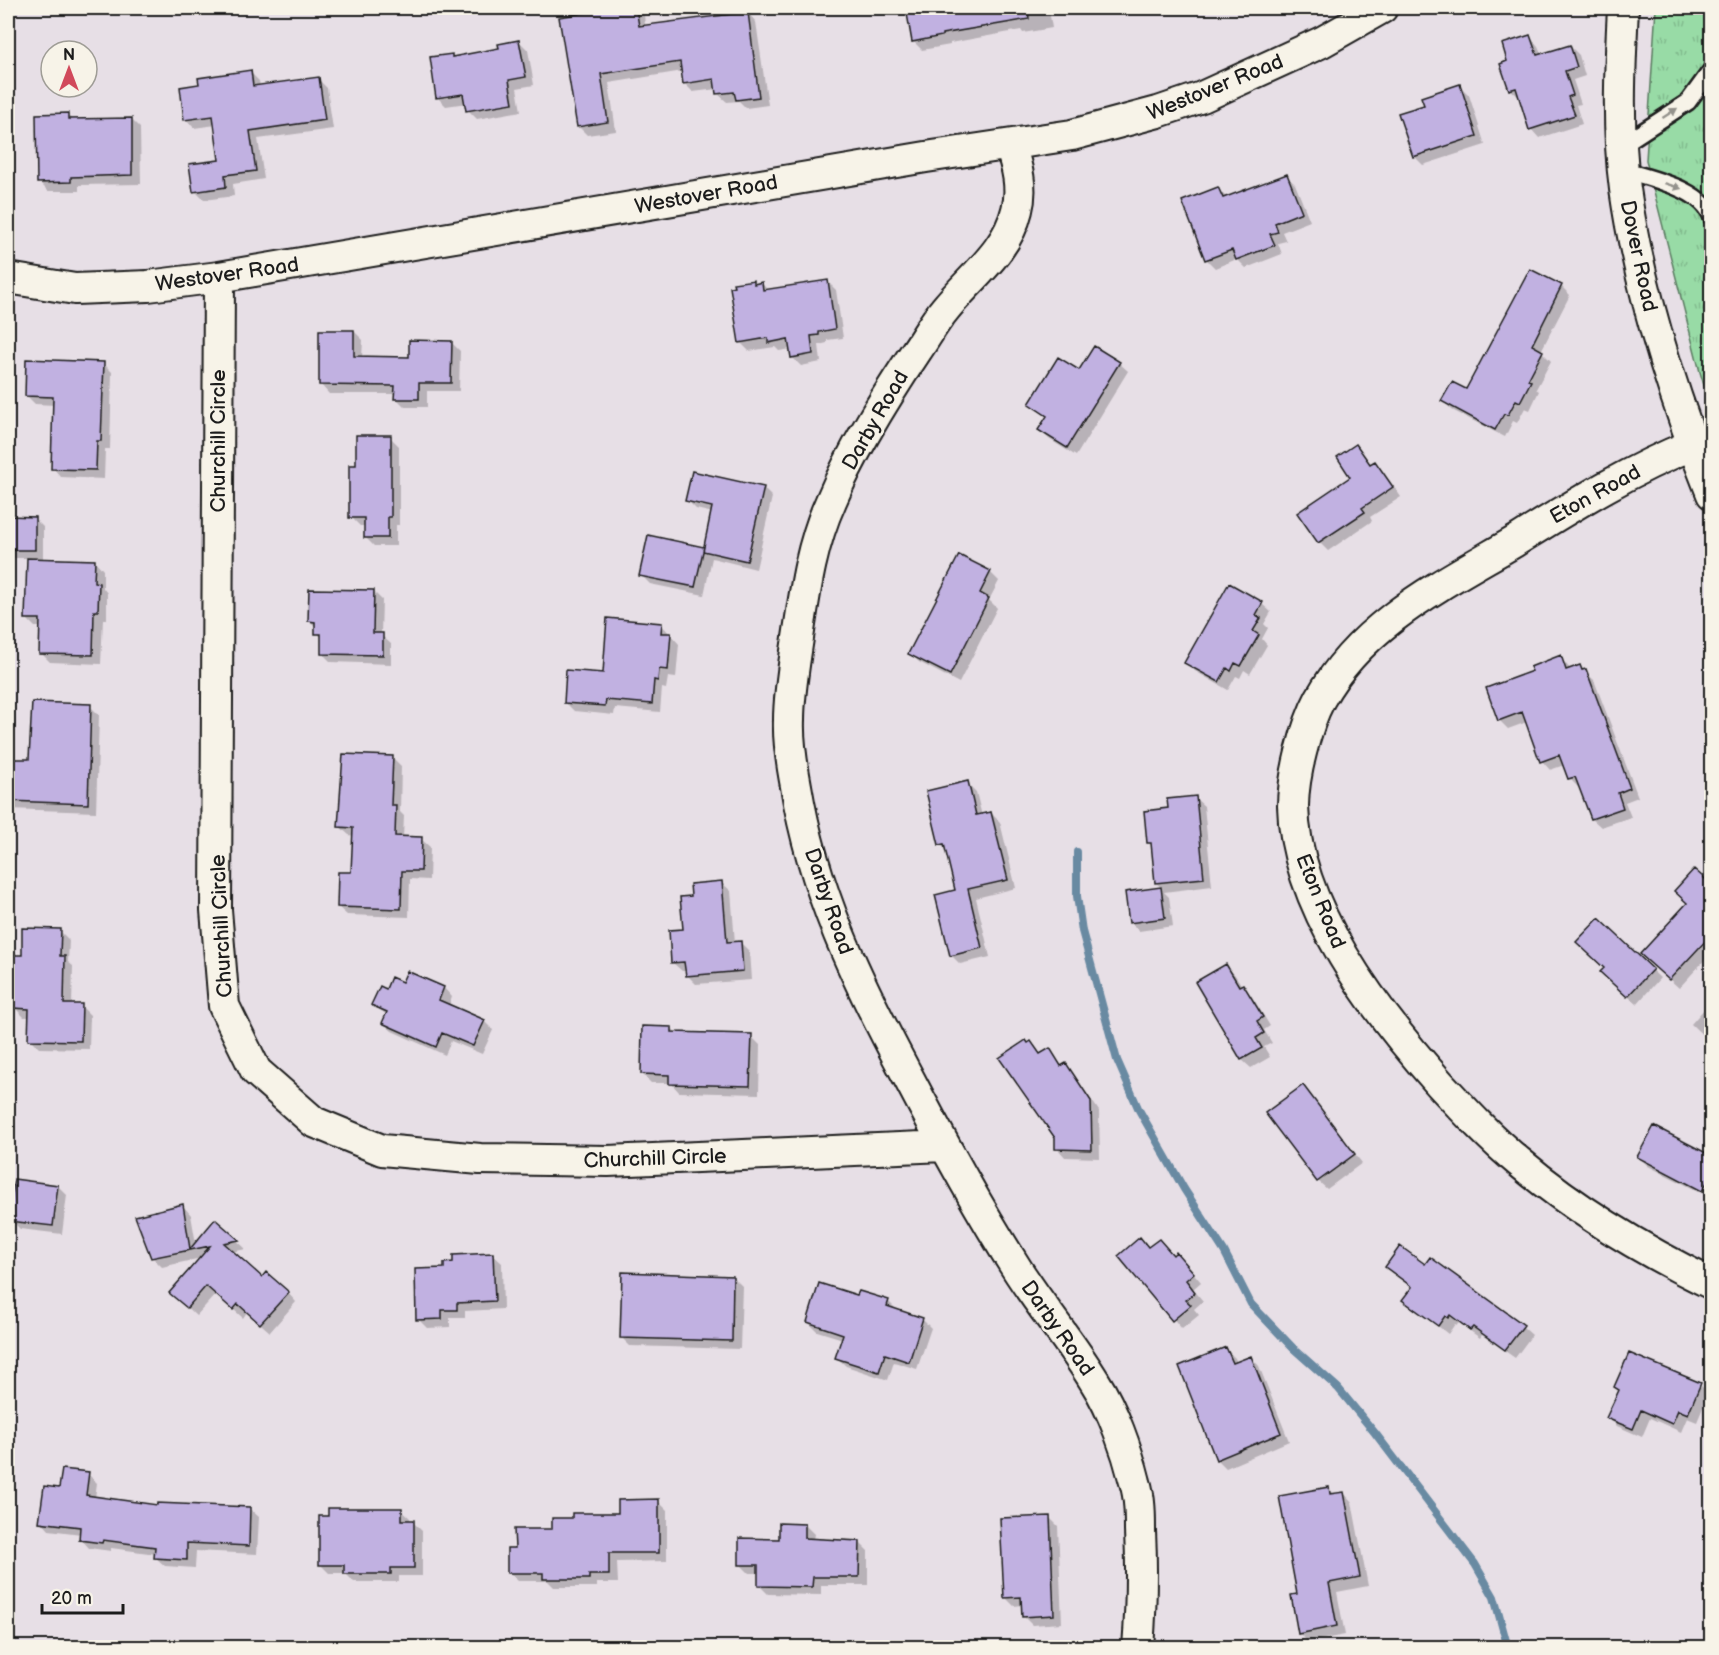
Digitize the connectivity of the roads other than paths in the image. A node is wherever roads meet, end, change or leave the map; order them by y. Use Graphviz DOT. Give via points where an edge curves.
graph roads {
  1 [pos="1382,8"];
  2 [pos="1623,8"];
  3 [pos="1712,69"];
  4 [pos="1010,145"];
  5 [pos="1623,158"];
  6 [pos="1712,218"];
  7 [pos="219,277"];
  8 [pos="8,278"];
  9 [pos="1692,445"];
  10 [pos="1712,494"];
  11 [pos="944,1146"];
  12 [pos="1712,1284"];
  13 [pos="1138,1647"];
  1 -- 4 [label="street, Westover Road" via="1322,42 1202,97 1072,135"];
  2 -- 5 [label="street, Dover Road"];
  5 -- 3 [label="lane, one-way" via="1688,102"];
  4 -- 7 [label="street, Westover Road"];
  4 -- 11 [label="street, Darby Road" via="1020,187 1018,210 1006,237 992,260 944,310 901,373 830,502 807,576 791,690 789,724 801,815 829,911 874,1014"];
  5 -- 6 [label="lane, one-way" via="1687,191"];
  5 -- 9 [label="street, Dover Road" via="1641,276"];
  7 -- 8 [label="street, Westover Road" via="148,286 75,289"];
  7 -- 11 [label="street, Churchill Circle" via="216,910 224,1006 256,1071 314,1122 382,1150 480,1159 608,1161"];
  9 -- 10 [label="street, Dover Road"];
  9 -- 12 [label="street, Eton Road" via="1576,502 1382,625 1354,654 1319,701 1296,774 1293,804 1302,861 1329,929 1358,981 1413,1054 1465,1112 1555,1191 1618,1233"];
  11 -- 13 [label="street, Darby Road" via="1001,1243 1110,1410 1139,1496 1142,1559"];
}
